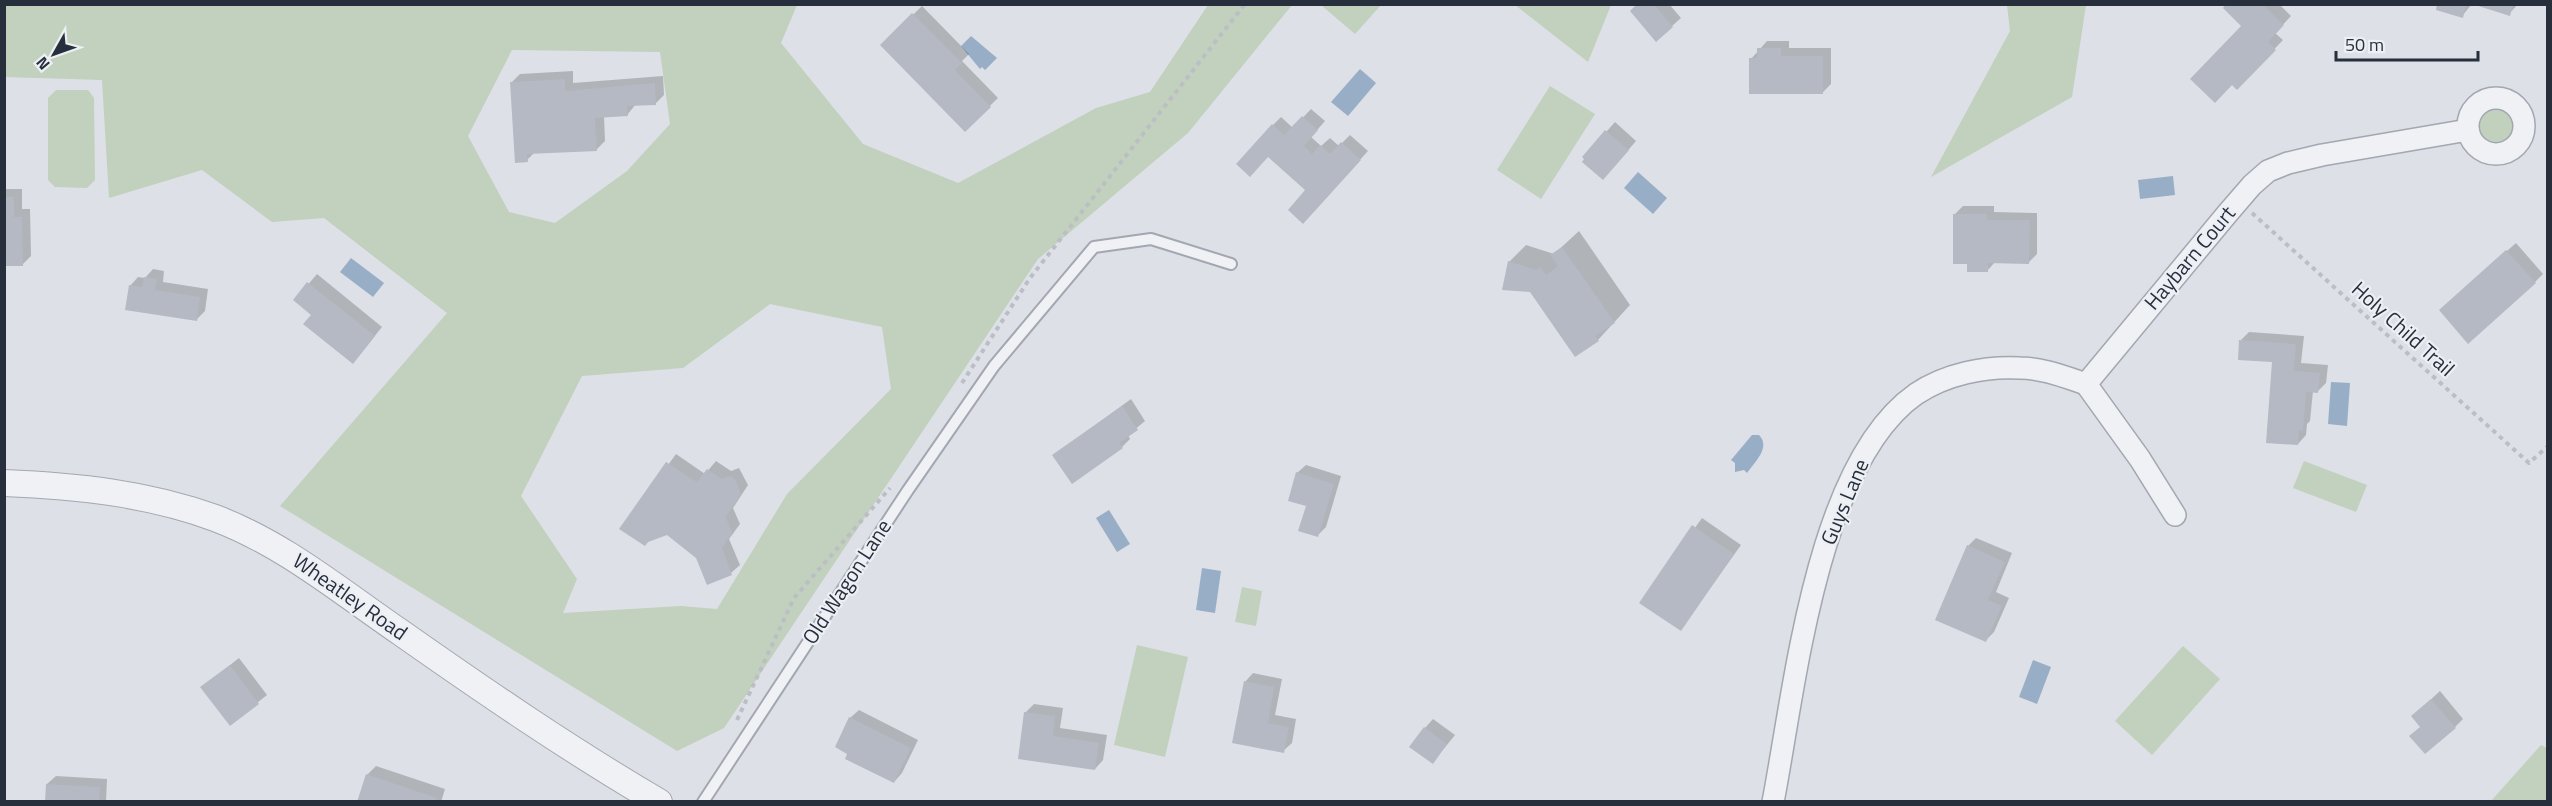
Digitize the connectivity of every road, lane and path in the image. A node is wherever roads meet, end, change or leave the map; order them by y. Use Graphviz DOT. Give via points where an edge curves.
graph roads {
  1 [pos="2468,130"];
  2 [pos="2238,200"];
  3 [pos="1231,264"];
  4 [pos="2086,384"];
  5 [pos="2547,446"];
  6 [pos="4,483"];
  7 [pos="2175,515"];
  8 [pos="659,801"];
  9 [pos="703,801"];
  10 [pos="1773,801"];
  1 -- 2 [label="street, Haybarn Court" via="2288,163 2268,171"];
  2 -- 4 [label="street, Haybarn Court"];
  2 -- 5 [label="path, Holy Child Trail" via="2529,463"];
  3 -- 9 [label="lane, Old Wagon Lane" via="1151,239 1094,247 994,366"];
  4 -- 7 [label="street"];
  4 -- 10 [label="street, Guys Lane" via="2020,368 1978,370 1948,378 1917,394 1882,428 1856,468 1828,533 1811,598"];
  6 -- 8 [label="street, Wheatley Road" via="69,486 148,498 215,518 288,553 502,702"];
}
